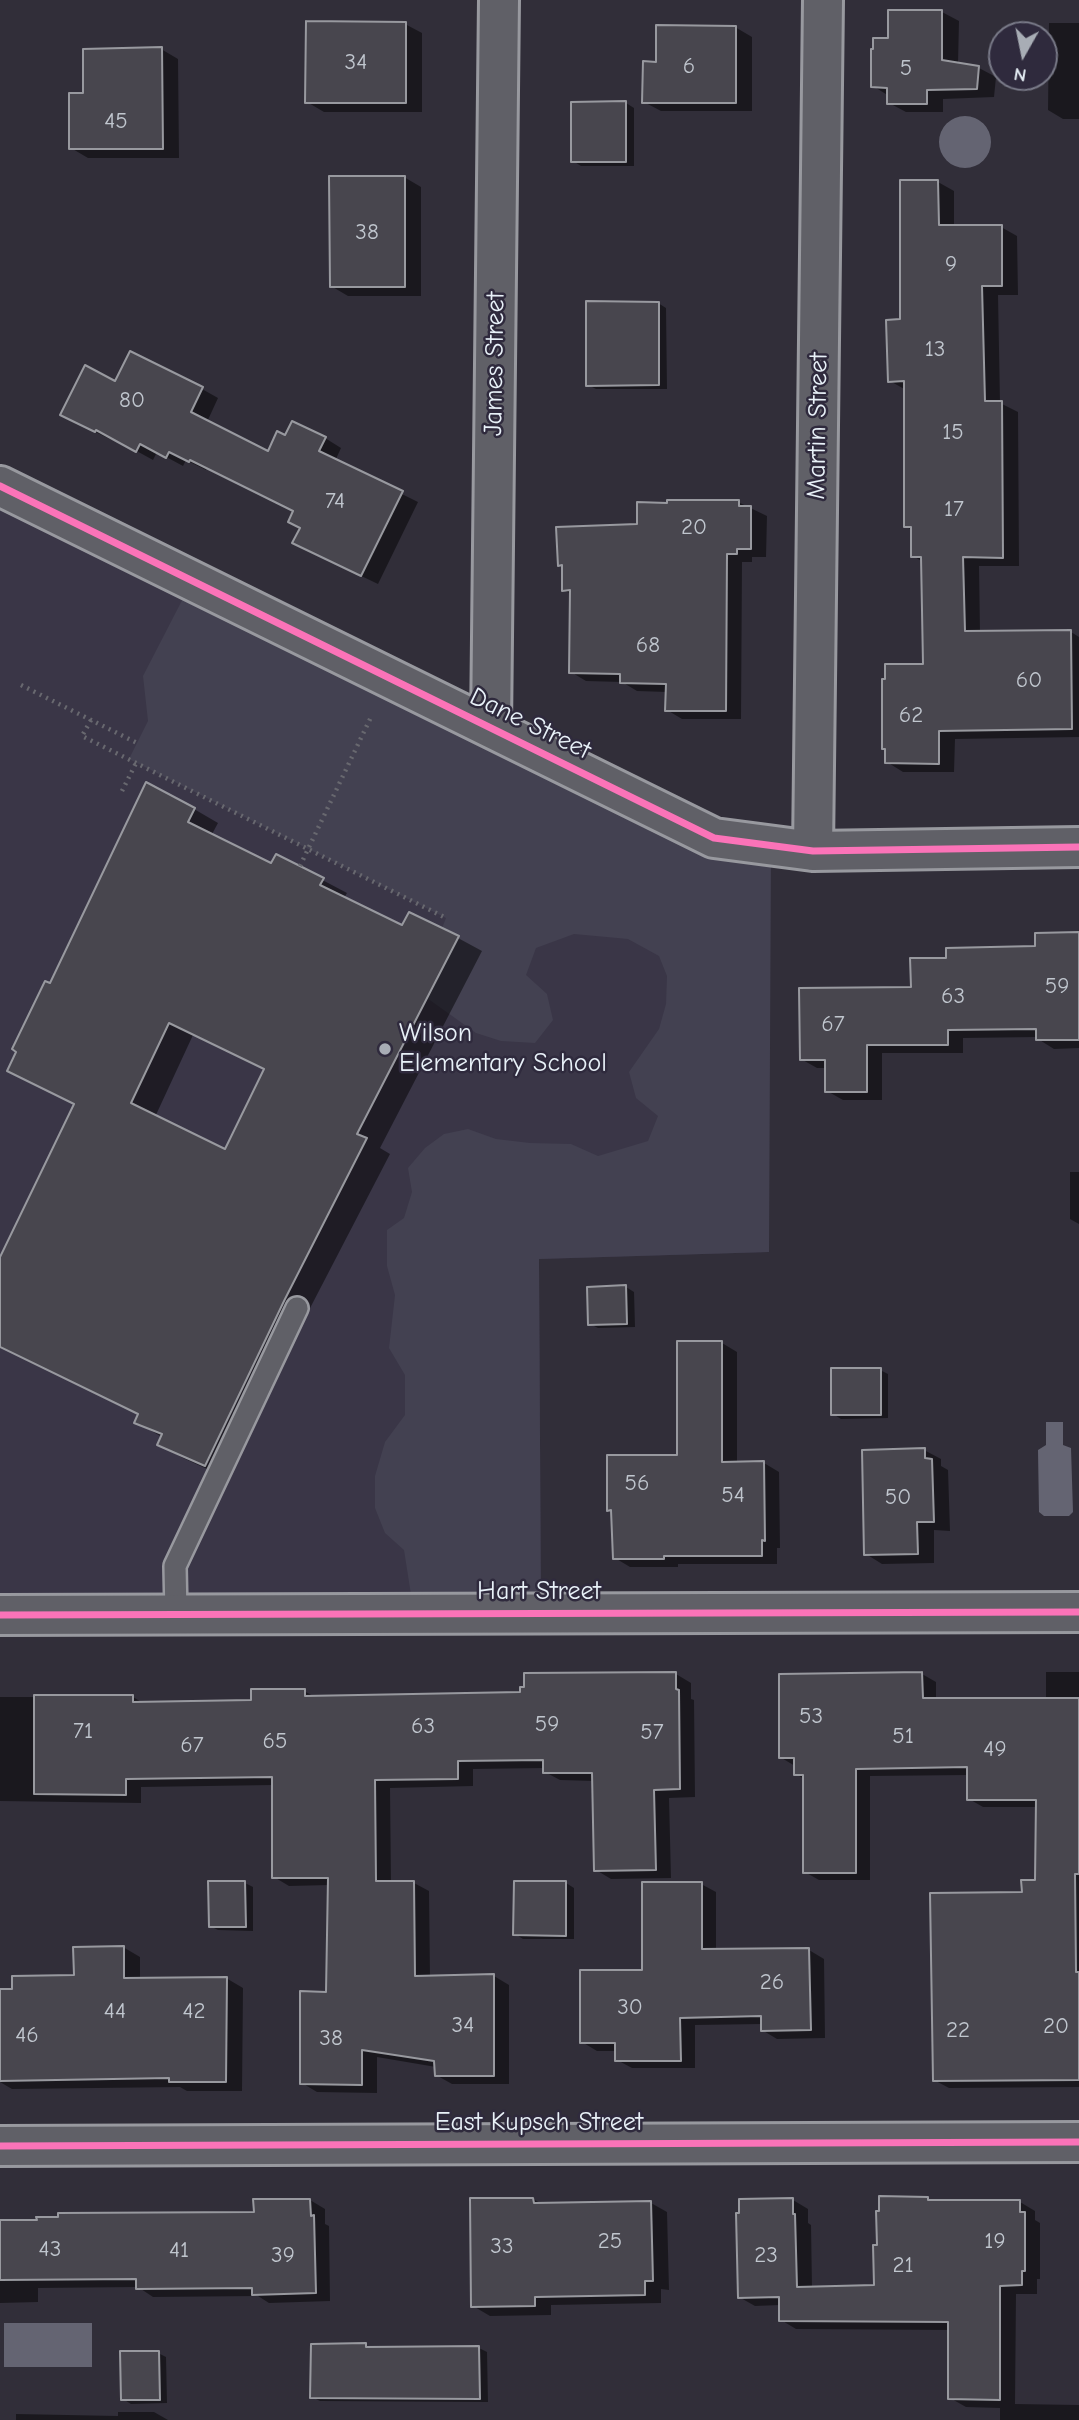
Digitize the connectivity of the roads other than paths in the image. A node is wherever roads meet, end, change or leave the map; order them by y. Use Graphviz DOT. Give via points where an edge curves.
graph roads {
  1 [pos="499,0"];
  2 [pos="823,0"];
  3 [pos="0,486"];
  4 [pos="491,728"];
  5 [pos="1079,847"];
  6 [pos="813,851"];
  7 [pos="297,1308"];
  8 [pos="1079,1612"];
  9 [pos="176,1614"];
  10 [pos="0,1615"];
  11 [pos="1079,2143"];
  12 [pos="0,2146"];
  1 -- 4 [label="street, James Street"];
  2 -- 6 [label="street, Martin Street"];
  3 -- 4 [label="street, Dane Street"];
  4 -- 6 [label="street, Dane Street" via="714,838"];
  5 -- 6 [label="street, Dane Street"];
  7 -- 9 [label="lane" via="175,1566"];
  8 -- 9 [label="street, Hart Street"];
  9 -- 10 [label="street, Hart Street"];
  11 -- 12 [label="street, East Kupsch Street"];
}
